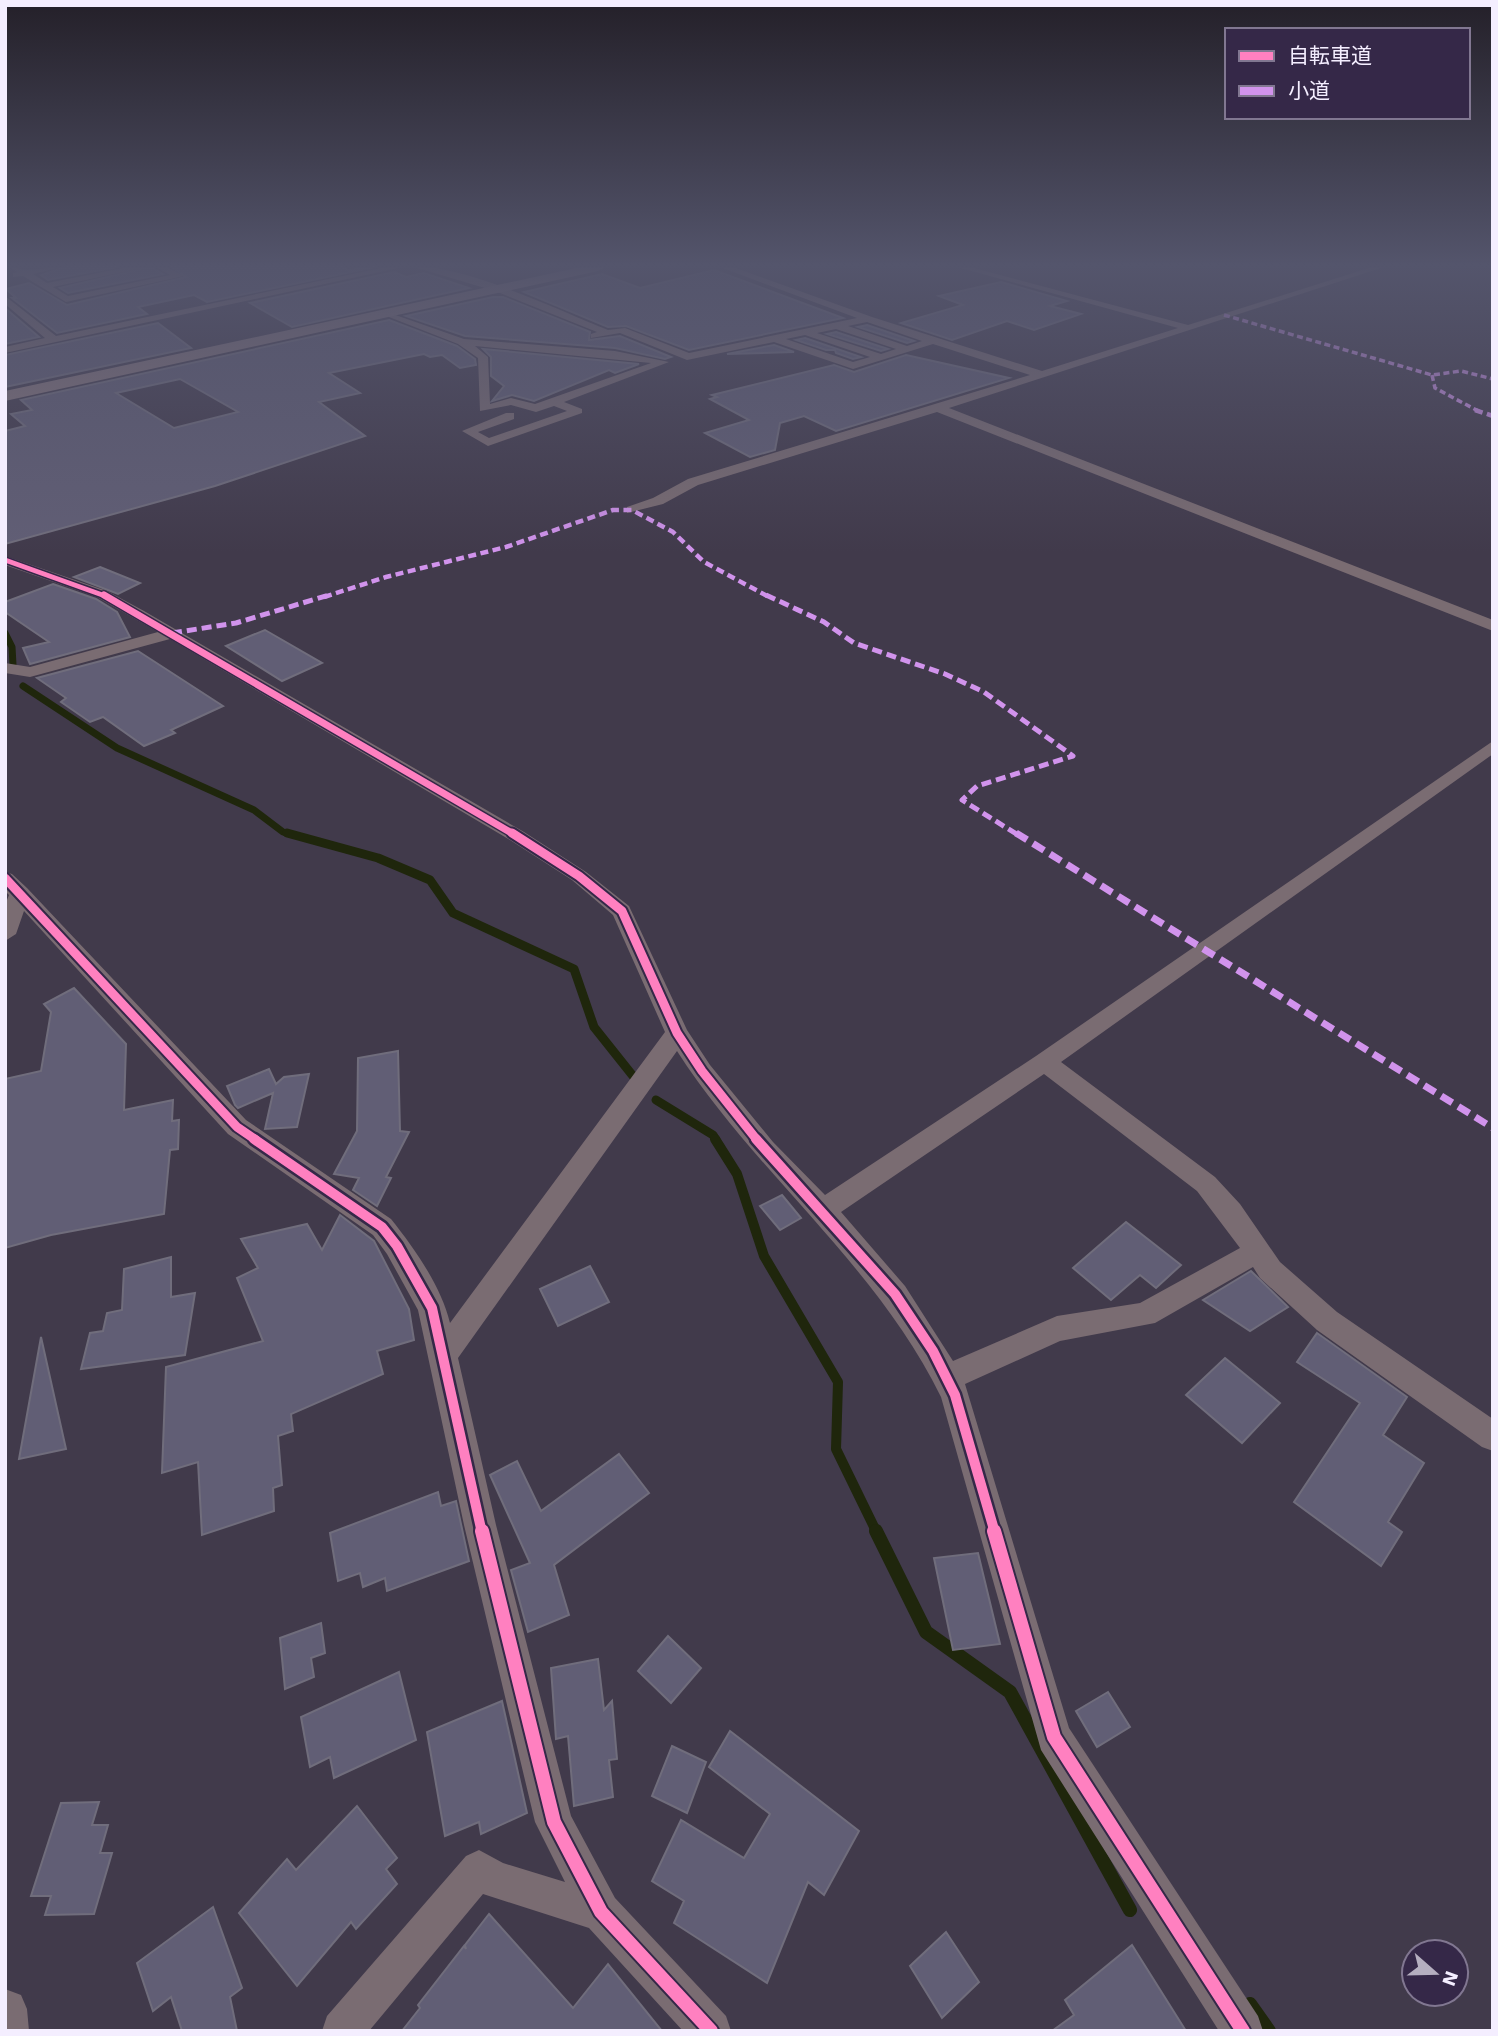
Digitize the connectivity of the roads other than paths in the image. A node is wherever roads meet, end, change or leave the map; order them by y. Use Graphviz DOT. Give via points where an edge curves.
graph roads {
  1 [pos="162,362"];
  2 [pos="482,362"];
  3 [pos="664,362"];
  4 [pos="842,362"];
  5 [pos="865,362"];
  6 [pos="1001,362"];
  7 [pos="1077,362"];
  8 [pos="1040,374"];
  9 [pos="5,396"];
  10 [pos="552,401"];
  11 [pos="536,408"];
  12 [pos="937,408"];
  13 [pos="472,413"];
  14 [pos="484,425"];
  15 [pos="632,510"];
  16 [pos="5,560"];
  17 [pos="1493,626"];
  18 [pos="172,633"];
  19 [pos="5,668"];
  20 [pos="23,671"];
  21 [pos="5,683"];
  22 [pos="1493,746"];
  23 [pos="13,886"];
  24 [pos="5,934"];
  25 [pos="677,1032"];
  26 [pos="1044,1062"];
  27 [pos="823,1210"];
  28 [pos="1257,1252"];
  29 [pos="443,1355"];
  30 [pos="947,1378"];
  31 [pos="1493,1437"];
  32 [pos="601,1912"];
  33 [pos="342,2031"];
  34 [pos="711,2031"];
  35 [pos="1243,2031"];
  1 -- 9 [label="main road"];
  2 -- 13 [label="street"];
  3 -- 10 [label="street"];
  4 -- 5 [label="street" via="853,366"];
  6 -- 8 [label="street"];
  7 -- 8 [label="street"];
  8 -- 12 [label="street"];
  10 -- 11 [label="street"];
  10 -- 14 [label="street" via="578,411 488,442 468,431"];
  11 -- 13 [label="street" via="511,401"];
  11 -- 14 [label="street"];
  12 -- 15 [label="street" via="693,482"];
  12 -- 17 [label="street"];
  13 -- 14 [label="street"];
  16 -- 18 [label="street" via="102,594"];
  18 -- 20 [label="street"];
  18 -- 25 [label="street" via="579,876 622,911"];
  19 -- 20 [label="street"];
  20 -- 21 [label="street"];
  22 -- 26 [label="street"];
  23 -- 24 [label="street"];
  23 -- 29 [label="street" via="237,1126 382,1227 432,1308"];
  25 -- 27 [label="street" via="764,1149"];
  25 -- 29 [label="street"];
  26 -- 27 [label="street"];
  26 -- 28 [label="street" via="1206,1184"];
  27 -- 30 [label="street" via="895,1294"];
  28 -- 30 [label="street" via="1145,1314 1058,1329"];
  28 -- 31 [label="street" via="1270,1270 1327,1321"];
  29 -- 32 [label="street" via="554,1822"];
  30 -- 35 [label="street" via="1054,1737"];
  32 -- 33 [label="street" via="493,1879 479,1869"];
  32 -- 34 [label="street"];
}
